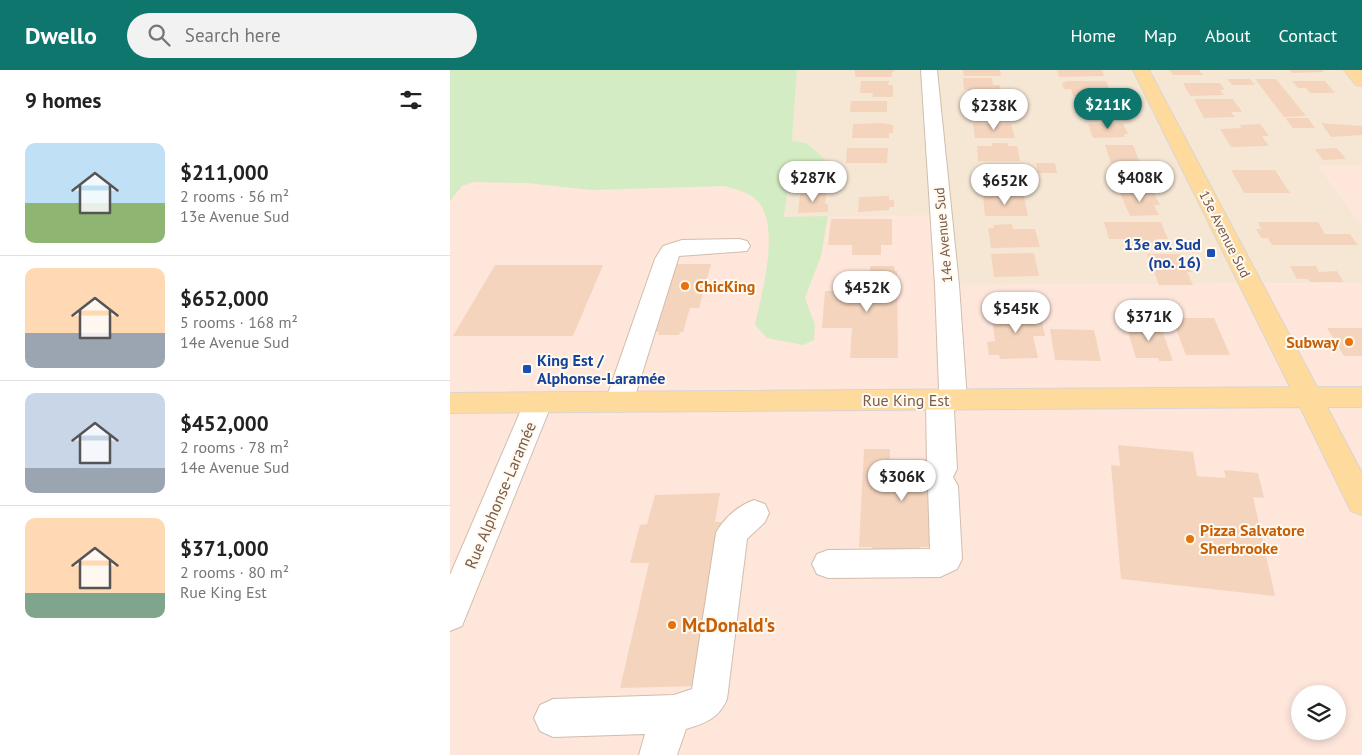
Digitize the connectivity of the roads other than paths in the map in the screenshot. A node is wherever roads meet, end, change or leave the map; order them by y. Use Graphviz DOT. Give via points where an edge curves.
graph roads {
  1 [pos="930,70"];
  2 [pos="1141,70"];
  3 [pos="1352,70"];
  4 [pos="1362,81"];
  5 [pos="739,246"];
  6 [pos="1309,397"];
  7 [pos="1362,398"];
  8 [pos="947,400"];
  9 [pos="619,402"];
  10 [pos="450,403"];
  11 [pos="538,403"];
  12 [pos="1362,502"];
  13 [pos="754,513"];
  14 [pos="828,564"];
  15 [pos="450,615"];
  16 [pos="674,714"];
  17 [pos="553,718"];
  18 [pos="658,755"];
  1 -- 8 [label="street, 14e Avenue Sud" via="947,285"];
  2 -- 6 [label="main road, 13e Avenue Sud"];
  3 -- 4 [label="main road"];
  5 -- 9 [label="street" via="682,247 671,251"];
  6 -- 7 [label="main road, Rue King Est"];
  6 -- 8 [label="main road, Rue King Est"];
  6 -- 12 [label="main road, 13e Avenue Sud"];
  8 -- 9 [label="main road, Rue King Est"];
  8 -- 14 [label="street, 14e Avenue Sud" via="943,478 946,559 940,562"];
  9 -- 11 [label="main road, Rue King Est"];
  10 -- 11 [label="main road, Rue King Est"];
  11 -- 15 [label="street, Rue Alphonse-Laramée"];
  13 -- 16 [label="street" via="732,533 709,699 698,707"];
  16 -- 17 [label="street"];
  16 -- 18 [label="street" via="665,730"];
}
